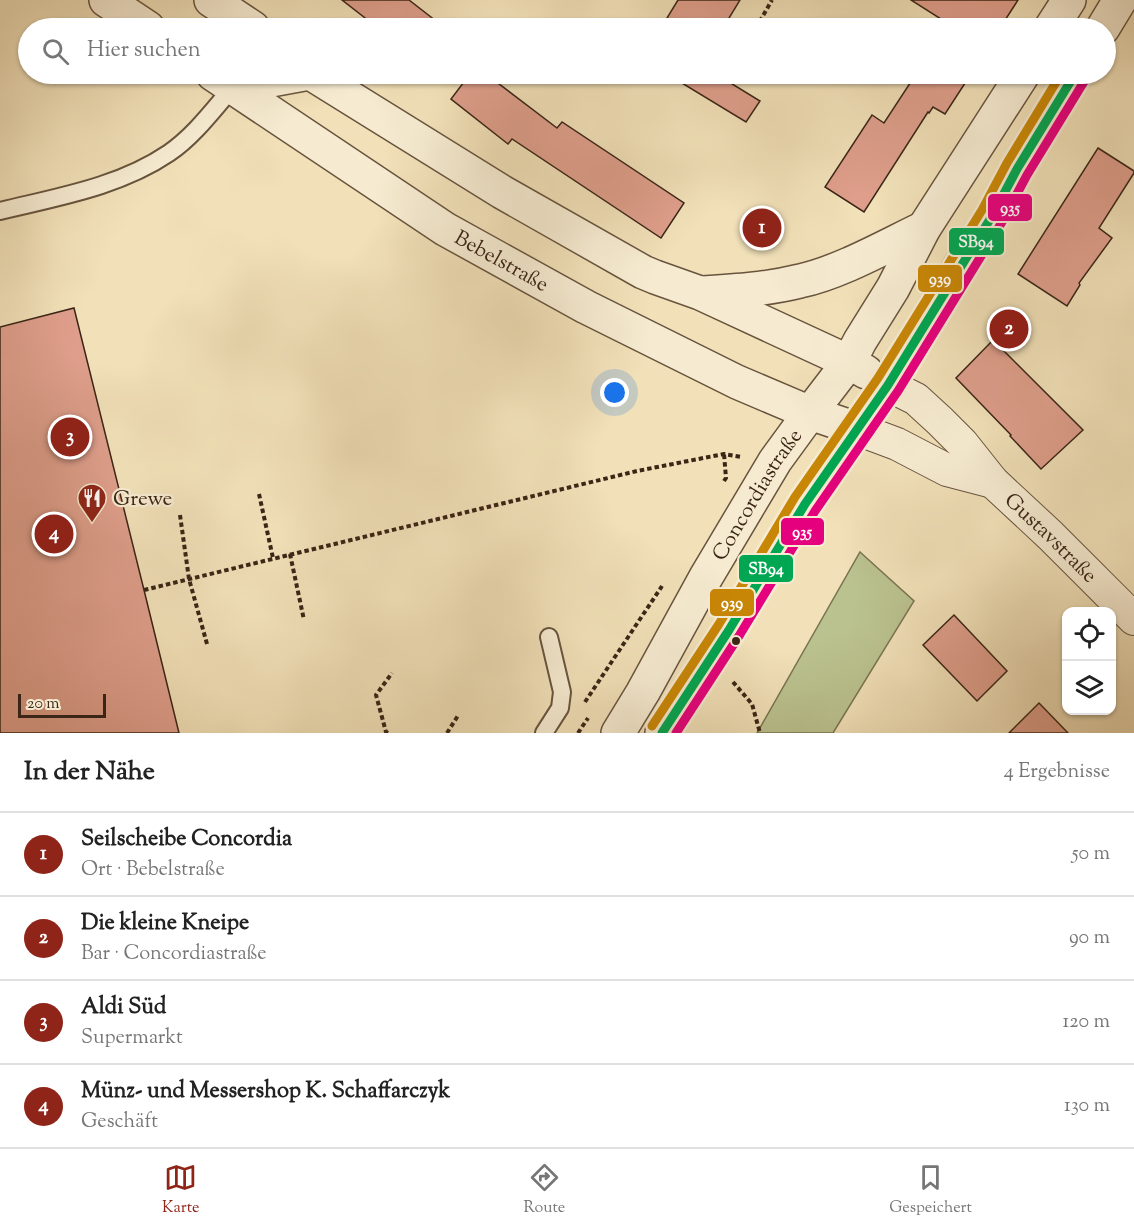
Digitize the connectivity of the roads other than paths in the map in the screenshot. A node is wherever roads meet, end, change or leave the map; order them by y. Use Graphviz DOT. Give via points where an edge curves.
graph roads {
  1 [pos="106,0"];
  2 [pos="211,0"];
  3 [pos="1069,0"];
  4 [pos="1120,0"];
  5 [pos="133,18"];
  6 [pos="238,18"];
  7 [pos="1057,18"];
  8 [pos="1109,18"];
  9 [pos="221,84"];
  10 [pos="229,84"];
  11 [pos="328,84"];
  12 [pos="1017,84"];
  13 [pos="1069,84"];
  14 [pos="0,211"];
  15 [pos="924,228"];
  16 [pos="700,293"];
  17 [pos="849,362"];
  18 [pos="888,385"];
  19 [pos="810,413"];
  20 [pos="857,429"];
  21 [pos="993,482"];
  22 [pos="1134,619"];
  23 [pos="549,637"];
  24 [pos="544,733"];
  25 [pos="618,733"];
  26 [pos="662,733"];
  1 -- 5 [label="street"];
  2 -- 6 [label="street"];
  3 -- 7 [label="street"];
  4 -- 8 [label="street"];
  9 -- 14 [label="lane" via="198,129 170,153 136,173 94,188"];
  10 -- 19 [label="street, Bebelstraße" via="445,230 586,307 736,382"];
  11 -- 16 [label="street" via="502,192 643,272"];
  12 -- 15 [label="street, Concordiastraße"];
  13 -- 18 [label="street"];
  15 -- 16 [label="street" via="801,281"];
  15 -- 17 [label="street, Concordiastraße"];
  16 -- 17 [label="street"];
  17 -- 18 [label="street"];
  17 -- 19 [label="street, Concordiastraße"];
  18 -- 20 [label="street"];
  18 -- 21 [label="street, Gustavstraße" via="916,399 962,443"];
  19 -- 20 [label="street, Concordiastraße"];
  19 -- 25 [label="street, Concordiastraße" via="775,462"];
  20 -- 21 [label="street, Gustavstraße" via="947,470"];
  20 -- 26 [label="street" via="805,504"];
  21 -- 22 [label="street, Gustavstraße"];
  23 -- 24 [label="lane" via="562,692 560,708"];
}
